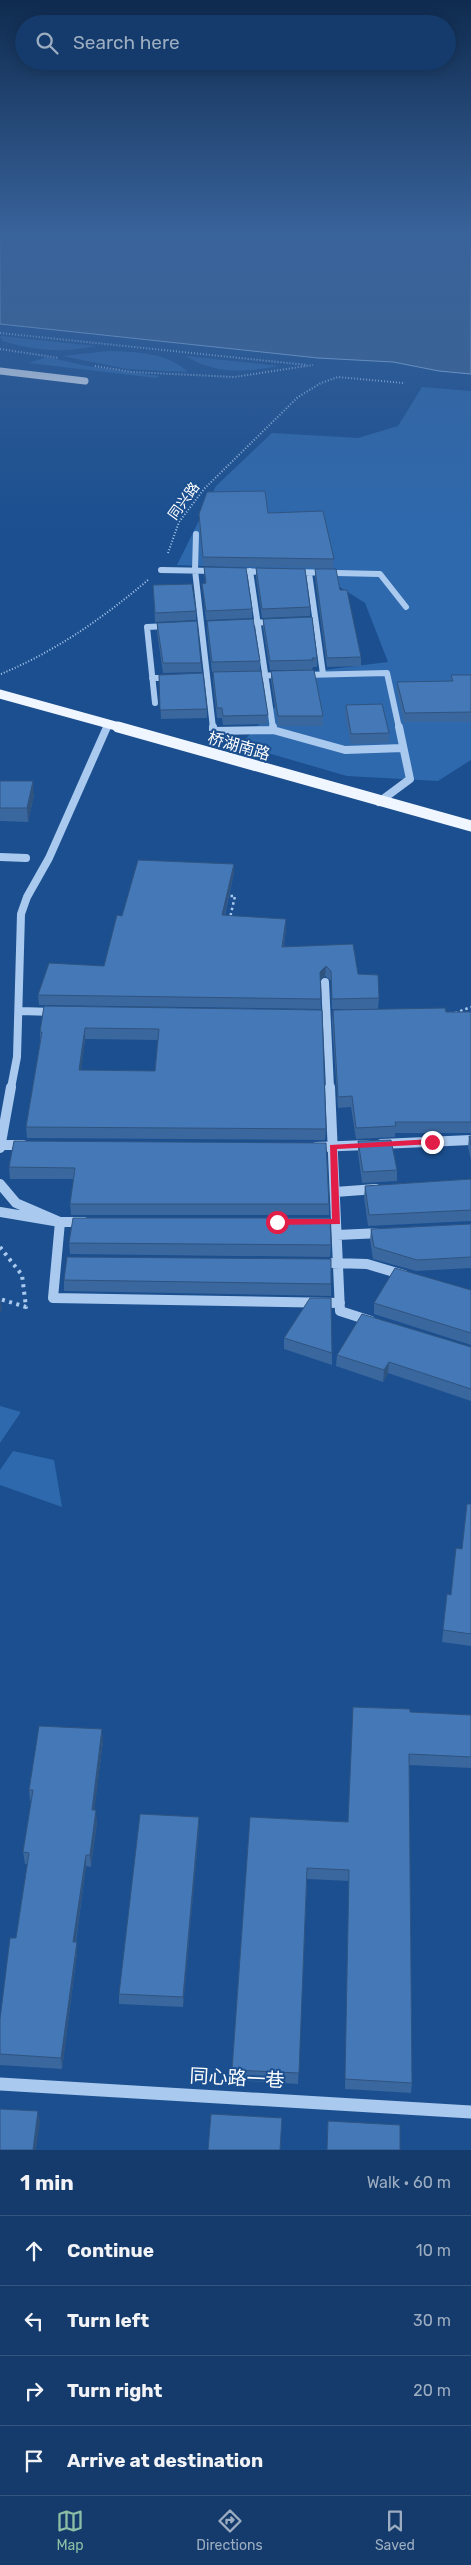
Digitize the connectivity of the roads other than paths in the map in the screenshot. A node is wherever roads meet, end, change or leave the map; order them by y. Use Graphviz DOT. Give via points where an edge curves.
graph roads {
  1 [pos="0,371"];
  2 [pos="85,381"];
  3 [pos="196,534"];
  4 [pos="161,570"];
  5 [pos="195,570"];
  6 [pos="222,571"];
  7 [pos="231,571"];
  8 [pos="250,571"];
  9 [pos="279,572"];
  10 [pos="289,572"];
  11 [pos="309,572"];
  12 [pos="406,607"];
  13 [pos="306,621"];
  14 [pos="316,621"];
  15 [pos="277,622"];
  16 [pos="257,623"];
  17 [pos="238,624"];
  18 [pos="192,625"];
  19 [pos="201,625"];
  20 [pos="210,625"];
  21 [pos="174,626"];
  22 [pos="323,674"];
  23 [pos="246,676"];
  24 [pos="265,676"];
  25 [pos="198,677"];
  26 [pos="207,677"];
  27 [pos="216,677"];
  28 [pos="152,678"];
  29 [pos="180,678"];
  30 [pos="0,694"];
  31 [pos="155,703"];
  32 [pos="108,725"];
  33 [pos="272,730"];
  34 [pos="403,748"];
  35 [pos="379,802"];
  36 [pos="471,826"];
  37 [pos="0,857"];
  38 [pos="26,858"];
  39 [pos="325,982"];
  40 [pos="20,1011"];
  41 [pos="66,1012"];
  42 [pos="471,1140"];
  43 [pos="29,1145"];
  44 [pos="0,1146"];
  45 [pos="305,1147"];
  46 [pos="333,1147"];
  47 [pos="0,1184"];
  48 [pos="384,1188"];
  49 [pos="335,1192"];
  50 [pos="0,1212"];
  51 [pos="60,1222"];
  52 [pos="99,1222"];
  53 [pos="394,1232"];
  54 [pos="337,1235"];
  55 [pos="319,1263"];
  56 [pos="338,1263"];
  57 [pos="414,1278"];
  58 [pos="340,1303"];
  59 [pos="378,1323"];
  60 [pos="0,2084"];
  61 [pos="471,2112"];
  1 -- 2 [label="main road"];
  3 -- 5 [label="street"];
  4 -- 5 [label="street"];
  5 -- 6 [label="street"];
  5 -- 19 [label="street"];
  7 -- 8 [label="street"];
  8 -- 9 [label="street"];
  8 -- 16 [label="street"];
  10 -- 11 [label="street"];
  11 -- 12 [label="street" via="380,574"];
  11 -- 14 [label="street"];
  13 -- 14 [label="street"];
  14 -- 22 [label="street"];
  15 -- 16 [label="street"];
  16 -- 17 [label="street"];
  16 -- 24 [label="street"];
  18 -- 19 [label="street"];
  19 -- 20 [label="street"];
  19 -- 26 [label="street"];
  21 -- 28 [label="street" via="147,627"];
  22 -- 24 [label="street"];
  22 -- 34 [label="street" via="387,673"];
  23 -- 24 [label="street"];
  24 -- 33 [label="street"];
  25 -- 26 [label="street"];
  26 -- 27 [label="street"];
  26 -- 33 [label="street" via="213,731"];
  28 -- 29 [label="street"];
  28 -- 31 [label="street"];
  30 -- 32 [label="main road, 桥湖南路"];
  32 -- 35 [label="main road, 桥湖南路"];
  32 -- 40 [label="street" via="24,906 19,948"];
  33 -- 34 [label="street" via="345,750"];
  34 -- 35 [label="street" via="410,779"];
  35 -- 36 [label="main road, 桥湖南路"];
  37 -- 38 [label="street"];
  39 -- 46 [label="street"];
  40 -- 41 [label="street"];
  40 -- 44 [label="street" via="17,1058"];
  42 -- 46 [label="street"];
  43 -- 44 [label="street"];
  45 -- 46 [label="street"];
  46 -- 49 [label="street"];
  47 -- 51 [label="street" via="16,1203"];
  48 -- 49 [label="street"];
  49 -- 54 [label="street" via="332,1222"];
  50 -- 51 [label="street"];
  51 -- 52 [label="street"];
  51 -- 58 [label="street" via="61,1261 53,1298"];
  53 -- 54 [label="street"];
  54 -- 56 [label="street"];
  55 -- 56 [label="street"];
  56 -- 57 [label="street" via="367,1264"];
  56 -- 58 [label="street"];
  58 -- 59 [label="street" via="340,1311"];
  60 -- 61 [label="street, 同心路一巷"];
}
